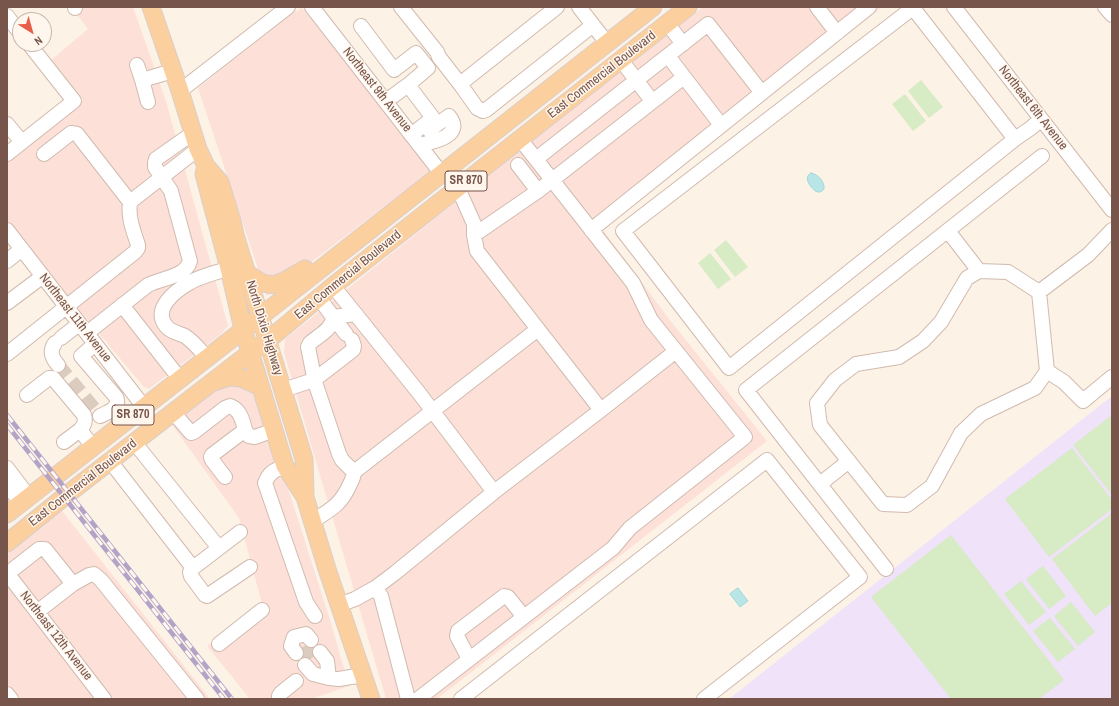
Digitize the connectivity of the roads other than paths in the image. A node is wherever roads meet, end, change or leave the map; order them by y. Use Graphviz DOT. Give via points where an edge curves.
graph roads {
  1 [pos="151,7"];
  2 [pos="288,7"];
  3 [pos="313,7"];
  4 [pos="401,7"];
  5 [pos="557,7"];
  6 [pos="579,7"];
  7 [pos="653,7"];
  8 [pos="688,7"];
  9 [pos="817,7"];
  10 [pos="868,7"];
  11 [pos="913,7"];
  12 [pos="1105,7"];
  13 [pos="959,9"];
  14 [pos="666,15"];
  15 [pos="1112,16"];
  16 [pos="593,25"];
  17 [pos="362,26"];
  18 [pos="837,33"];
  19 [pos="607,43"];
  20 [pos="683,44"];
  21 [pos="35,52"];
  22 [pos="668,56"];
  23 [pos="621,60"];
  24 [pos="137,65"];
  25 [pos="173,71"];
  26 [pos="684,77"];
  27 [pos="142,80"];
  28 [pos="637,80"];
  29 [pos="460,84"];
  30 [pos="408,85"];
  31 [pos="180,91"];
  32 [pos="762,93"];
  33 [pos="384,100"];
  34 [pos="652,101"];
  35 [pos="148,102"];
  36 [pos="1041,118"];
  37 [pos="51,120"];
  38 [pos="507,122"];
  39 [pos="7,124"];
  40 [pos="721,125"];
  41 [pos="534,128"];
  42 [pos="65,138"];
  43 [pos="520,139"];
  44 [pos="1014,139"];
  45 [pos="415,140"];
  46 [pos="196,141"];
  47 [pos="22,142"];
  48 [pos="7,154"];
  49 [pos="44,154"];
  50 [pos="1042,156"];
  51 [pos="536,160"];
  52 [pos="518,165"];
  53 [pos="206,166"];
  54 [pos="441,173"];
  55 [pos="162,177"];
  56 [pos="552,180"];
  57 [pos="454,191"];
  58 [pos="538,191"];
  59 [pos="130,202"];
  60 [pos="1112,210"];
  61 [pos="408,227"];
  62 [pos="7,230"];
  63 [pos="591,230"];
  64 [pos="1112,230"];
  65 [pos="948,231"];
  66 [pos="474,235"];
  67 [pos="1112,245"];
  68 [pos="22,249"];
  69 [pos="1088,256"];
  70 [pos="7,261"];
  71 [pos="229,268"];
  72 [pos="321,268"];
  73 [pos="979,271"];
  74 [pos="246,272"];
  75 [pos="43,276"];
  76 [pos="333,286"];
  77 [pos="1039,292"];
  78 [pos="319,298"];
  79 [pos="7,303"];
  80 [pos="122,305"];
  81 [pos="66,306"];
  82 [pos="356,314"];
  83 [pos="260,316"];
  84 [pos="333,317"];
  85 [pos="243,329"];
  86 [pos="538,329"];
  87 [pos="87,334"];
  88 [pos="267,341"];
  89 [pos="676,351"];
  90 [pos="251,352"];
  91 [pos="7,354"];
  92 [pos="207,358"];
  93 [pos="58,365"];
  94 [pos="1047,371"];
  95 [pos="1112,377"];
  96 [pos="180,379"];
  97 [pos="314,380"];
  98 [pos="212,382"];
  99 [pos="261,387"];
  100 [pos="283,390"];
  101 [pos="27,395"];
  102 [pos="144,407"];
  103 [pos="601,410"];
  104 [pos="432,411"];
  105 [pos="173,412"];
  106 [pos="80,430"];
  107 [pos="245,430"];
  108 [pos="274,430"];
  109 [pos="113,432"];
  110 [pos="64,442"];
  111 [pos="134,442"];
  112 [pos="93,447"];
  113 [pos="110,461"];
  114 [pos="849,461"];
  115 [pos="285,466"];
  116 [pos="354,472"];
  117 [pos="225,476"];
  118 [pos="9,478"];
  119 [pos="820,484"];
  120 [pos="494,492"];
  121 [pos="305,496"];
  122 [pos="25,500"];
  123 [pos="7,514"];
  124 [pos="313,521"];
  125 [pos="240,532"];
  126 [pos="7,543"];
  127 [pos="219,548"];
  128 [pos="250,567"];
  129 [pos="193,568"];
  130 [pos="886,569"];
  131 [pos="7,573"];
  132 [pos="73,584"];
  133 [pos="375,588"];
  134 [pos="339,605"];
  135 [pos="262,610"];
  136 [pos="37,612"];
  137 [pos="315,616"];
  138 [pos="524,617"];
  139 [pos="219,644"];
  140 [pos="313,659"];
  141 [pos="469,659"];
  142 [pos="362,675"];
  143 [pos="296,681"];
  144 [pos="7,694"];
  145 [pos="11,699"];
  146 [pos="104,699"];
  147 [pos="197,699"];
  148 [pos="279,699"];
  149 [pos="371,699"];
  150 [pos="408,699"];
  151 [pos="418,699"];
  152 [pos="461,699"];
  153 [pos="704,699"];
  1 -- 25 [label="main road, North Dixie Highway"];
  2 -- 31 [label="street"];
  3 -- 33 [label="street, Northeast 9th Avenue"];
  4 -- 29 [label="street"];
  5 -- 29 [label="street"];
  6 -- 16 [label="street"];
  7 -- 19 [label="main road, East Commercial Boulevard / SR 870"];
  8 -- 14 [label="main road, East Commercial Boulevard"];
  9 -- 18 [label="street"];
  10 -- 18 [label="street"];
  11 -- 44 [label="street"];
  11 -- 44 [label="street" via="623,231 729,368"];
  12 -- 15 [label="street"];
  13 -- 36 [label="street, Northeast 6th Avenue"];
  14 -- 20 [label="street"];
  14 -- 23 [label="main road, East Commercial Boulevard" via="632,33 623,47"];
  16 -- 19 [label="street"];
  16 -- 29 [label="street" via="486,110 481,111 477,108"];
  17 -- 30 [label="street" via="394,70 416,53 428,68"];
  18 -- 32 [label="street"];
  19 -- 38 [label="main road, East Commercial Boulevard / SR 870"];
  19 -- 41 [label="main road" via="607,51 602,60 543,108"];
  20 -- 22 [label="street"];
  20 -- 32 [label="street" via="708,24"];
  21 -- 37 [label="street" via="74,101"];
  22 -- 26 [label="street"];
  22 -- 28 [label="street"];
  23 -- 28 [label="street"];
  23 -- 41 [label="main road, East Commercial Boulevard / SR 870"];
  24 -- 27 [label="street"];
  25 -- 27 [label="street"];
  25 -- 31 [label="main road, North Dixie Highway"];
  26 -- 34 [label="street"];
  26 -- 40 [label="street"];
  27 -- 35 [label="street"];
  28 -- 34 [label="street"];
  28 -- 51 [label="street"];
  30 -- 33 [label="street"];
  30 -- 45 [label="street" via="433,118"];
  31 -- 46 [label="main road, North Dixie Highway"];
  32 -- 40 [label="street"];
  33 -- 45 [label="street, Northeast 9th Avenue"];
  34 -- 56 [label="street"];
  36 -- 44 [label="street"];
  36 -- 60 [label="street, Northeast 6th Avenue"];
  37 -- 42 [label="street"];
  37 -- 47 [label="street"];
  38 -- 54 [label="main road, East Commercial Boulevard / SR 870"];
  38 -- 57 [label="main road" via="508,126 502,135 460,170 450,186"];
  39 -- 47 [label="street"];
  40 -- 63 [label="street"];
  41 -- 43 [label="main road, East Commercial Boulevard / SR 870"];
  42 -- 49 [label="street"];
  42 -- 59 [label="street" via="77,134"];
  43 -- 51 [label="street"];
  43 -- 57 [label="main road, East Commercial Boulevard / SR 870"];
  45 -- 54 [label="street, Northeast 9th Avenue"];
  46 -- 53 [label="main road, North Dixie Highway"];
  46 -- 55 [label="street" via="156,159 155,167"];
  47 -- 48 [label="street"];
  50 -- 65 [label="street"];
  51 -- 56 [label="street"];
  52 -- 58 [label="street"];
  53 -- 71 [label="main road, North Dixie Highway" via="204,174"];
  53 -- 74 [label="main road, North Dixie Highway" via="220,182"];
  54 -- 61 [label="main road" via="441,181 434,192 412,212 408,219"];
  54 -- 72 [label="main road, East Commercial Boulevard / SR 870"];
  55 -- 59 [label="street"];
  55 -- 80 [label="street" via="171,191 190,262 182,272 148,285"];
  56 -- 58 [label="street"];
  56 -- 63 [label="street"];
  57 -- 61 [label="main road, East Commercial Boulevard / SR 870"];
  57 -- 66 [label="street" via="466,230"];
  58 -- 66 [label="street"];
  59 -- 81 [label="street" via="129,213 138,248"];
  61 -- 76 [label="main road, East Commercial Boulevard / SR 870"];
  62 -- 68 [label="street, Northeast 11th Avenue"];
  63 -- 89 [label="street" via="633,283 651,320"];
  64 -- 69 [label="street"];
  65 -- 73 [label="street"];
  65 -- 119 [label="street" via="746,390"];
  66 -- 86 [label="street" via="477,251"];
  67 -- 69 [label="street"];
  68 -- 70 [label="street"];
  68 -- 75 [label="street, Northeast 11th Avenue"];
  69 -- 77 [label="street"];
  71 -- 85 [label="main road, North Dixie Highway"];
  71 -- 92 [label="street" via="189,283 172,295 162,311 166,326 194,343"];
  72 -- 74 [label="main road" via="309,267 277,285 256,280"];
  72 -- 83 [label="main road, East Commercial Boulevard / SR 870"];
  73 -- 77 [label="street" via="1008,272"];
  73 -- 114 [label="street" via="967,278 941,322 922,341 899,357 856,364 835,380 817,403 820,425"];
  74 -- 83 [label="main road, North Dixie Highway"];
  75 -- 79 [label="street"];
  75 -- 81 [label="street, Northeast 11th Avenue"];
  76 -- 78 [label="main road, East Commercial Boulevard / SR 870"];
  76 -- 82 [label="street"];
  77 -- 94 [label="street"];
  78 -- 84 [label="street"];
  78 -- 88 [label="main road, East Commercial Boulevard / SR 870"];
  80 -- 87 [label="street"];
  80 -- 96 [label="street"];
  81 -- 87 [label="street, Northeast 11th Avenue"];
  81 -- 91 [label="street"];
  82 -- 84 [label="street"];
  82 -- 104 [label="street"];
  83 -- 85 [label="main road, East Commercial Boulevard / SR 870"];
  83 -- 88 [label="main road, North Dixie Highway"];
  84 -- 97 [label="street" via="330,326 308,347"];
  84 -- 97 [label="street" via="349,337 354,346 353,350"];
  85 -- 90 [label="main road, North Dixie Highway"];
  85 -- 92 [label="main road, East Commercial Boulevard / SR 870"];
  86 -- 103 [label="street"];
  86 -- 104 [label="street"];
  87 -- 93 [label="street" via="58,341 52,346 52,355"];
  87 -- 102 [label="street, Northeast 11th Avenue"];
  87 -- 109 [label="street" via="81,356 116,397 113,409 98,413"];
  88 -- 90 [label="main road, East Commercial Boulevard / SR 870"];
  88 -- 100 [label="main road, North Dixie Highway"];
  89 -- 103 [label="street"];
  89 -- 138 [label="street" via="745,437 630,528 613,548"];
  90 -- 98 [label="main road, East Commercial Boulevard / SR 870"];
  90 -- 99 [label="main road, North Dixie Highway"];
  92 -- 96 [label="main road, East Commercial Boulevard / SR 870"];
  94 -- 95 [label="street" via="1064,382 1083,401"];
  94 -- 114 [label="street" via="1034,388 981,414 961,433 932,486 907,505 883,504"];
  96 -- 102 [label="main road, East Commercial Boulevard / SR 870"];
  97 -- 100 [label="street"];
  97 -- 116 [label="street" via="339,454"];
  98 -- 99 [label="main road" via="230,377 242,378"];
  98 -- 105 [label="main road, East Commercial Boulevard / SR 870"];
  99 -- 108 [label="main road, North Dixie Highway"];
  100 -- 121 [label="main road, North Dixie Highway" via="304,459"];
  101 -- 106 [label="street" via="49,378 53,378 84,415 84,424"];
  102 -- 109 [label="main road, East Commercial Boulevard / SR 870"];
  103 -- 120 [label="street"];
  104 -- 116 [label="street"];
  104 -- 120 [label="street"];
  105 -- 107 [label="street" via="190,433 230,406 241,416"];
  105 -- 111 [label="main road, East Commercial Boulevard / SR 870"];
  106 -- 110 [label="street"];
  106 -- 112 [label="street"];
  107 -- 108 [label="street" via="249,436 255,437"];
  107 -- 117 [label="street" via="212,455 211,458"];
  108 -- 115 [label="main road, North Dixie Highway"];
  109 -- 112 [label="main road, East Commercial Boulevard / SR 870"];
  111 -- 113 [label="main road, East Commercial Boulevard / SR 870"];
  111 -- 127 [label="street"];
  112 -- 122 [label="main road, East Commercial Boulevard / SR 870"];
  113 -- 126 [label="main road, East Commercial Boulevard / SR 870"];
  113 -- 129 [label="street"];
  114 -- 119 [label="street"];
  115 -- 121 [label="main road, North Dixie Highway"];
  115 -- 137 [label="street" via="274,470 265,483 306,602"];
  116 -- 124 [label="street" via="345,495 337,506"];
  118 -- 122 [label="street"];
  119 -- 130 [label="street"];
  120 -- 133 [label="street"];
  121 -- 124 [label="main road, North Dixie Highway"];
  122 -- 123 [label="main road, East Commercial Boulevard / SR 870"];
  124 -- 134 [label="main road, North Dixie Highway"];
  125 -- 127 [label="street"];
  127 -- 129 [label="street"];
  128 -- 129 [label="street" via="207,596 190,576"];
  131 -- 132 [label="street" via="39,549 45,549"];
  131 -- 136 [label="street, Northeast 12th Avenue"];
  132 -- 136 [label="street"];
  132 -- 147 [label="street" via="94,574 101,580"];
  133 -- 134 [label="street"];
  133 -- 150 [label="street" via="381,596"];
  134 -- 142 [label="main road, North Dixie Highway"];
  135 -- 139 [label="street"];
  136 -- 146 [label="street, Northeast 12th Avenue"];
  138 -- 141 [label="street"];
  138 -- 141 [label="street" via="508,597 504,596 458,631 457,636"];
  140 -- 142 [label="street" via="322,662 329,678"];
  141 -- 151 [label="street"];
  142 -- 149 [label="main road, North Dixie Highway"];
  143 -- 148 [label="street" via="281,693"];
  144 -- 145 [label="street"];
  152 -- 153 [label="street" via="767,460 860,577"];
}
